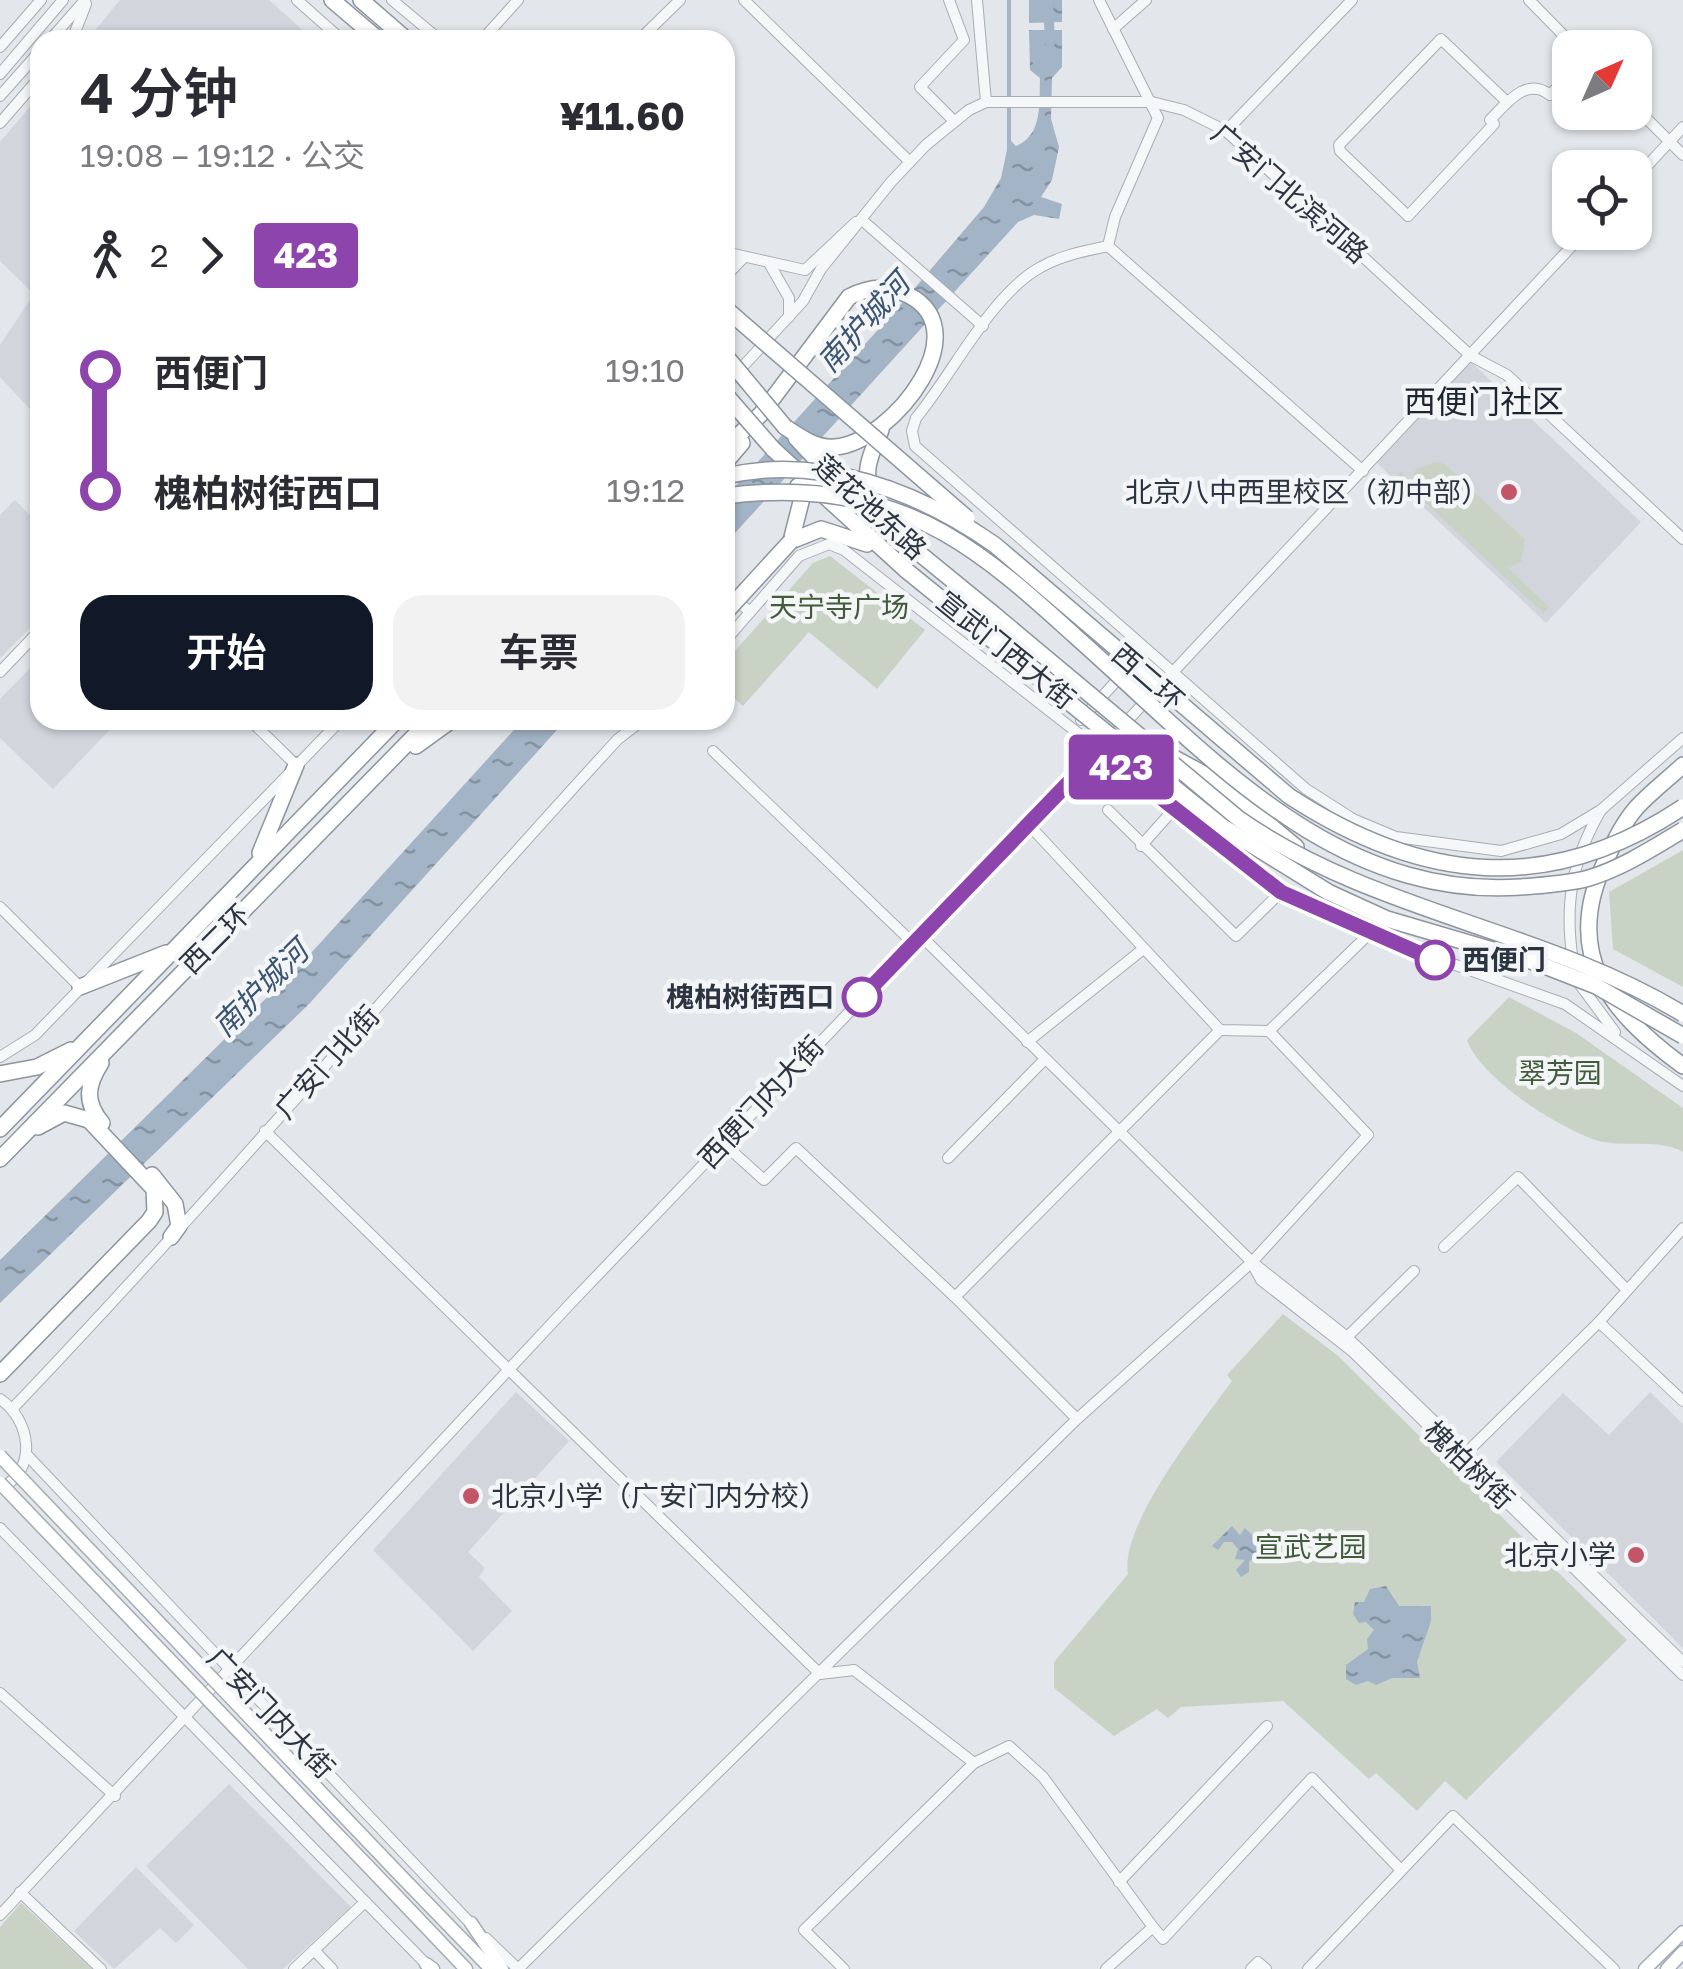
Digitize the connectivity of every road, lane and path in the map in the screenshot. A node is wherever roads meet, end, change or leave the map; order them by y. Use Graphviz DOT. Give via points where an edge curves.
graph roads {
  1 [pos="42,0"];
  2 [pos="62,0"];
  3 [pos="86,0"];
  4 [pos="297,0"];
  5 [pos="332,0"];
  6 [pos="360,0"];
  7 [pos="392,0"];
  8 [pos="518,0"];
  9 [pos="680,0"];
  10 [pos="744,0"];
  11 [pos="950,0"];
  12 [pos="977,0"];
  13 [pos="1099,0"];
  14 [pos="1146,0"];
  15 [pos="1352,0"];
  16 [pos="1529,0"];
  17 [pos="1113,28"];
  18 [pos="37,30"];
  19 [pos="59,30"];
  20 [pos="76,30"];
  21 [pos="331,30"];
  22 [pos="367,30"];
  23 [pos="395,30"];
  24 [pos="428,30"];
  25 [pos="491,30"];
  26 [pos="650,30"];
  27 [pos="1558,30"];
  28 [pos="30,38"];
  29 [pos="0,47"];
  30 [pos="30,62"];
  31 [pos="0,74"];
  32 [pos="30,88"];
  33 [pos="1552,93"];
  34 [pos="0,96"];
  35 [pos="986,102"];
  36 [pos="1152,102"];
  37 [pos="1507,102"];
  38 [pos="953,120"];
  39 [pos="0,123"];
  40 [pos="1683,128"];
  41 [pos="1652,129"];
  42 [pos="1226,131"];
  43 [pos="1667,144"];
  44 [pos="1683,155"];
  45 [pos="1652,160"];
  46 [pos="910,162"];
  47 [pos="862,220"];
  48 [pos="1108,246"];
  49 [pos="1568,250"];
  50 [pos="735,255"];
  51 [pos="744,257"];
  52 [pos="768,262"];
  53 [pos="735,266"];
  54 [pos="735,317"];
  55 [pos="789,317"];
  56 [pos="983,326"];
  57 [pos="1471,356"];
  58 [pos="735,367"];
  59 [pos="735,379"];
  60 [pos="735,402"];
  61 [pos="761,414"];
  62 [pos="786,427"];
  63 [pos="735,439"];
  64 [pos="868,444"];
  65 [pos="773,449"];
  66 [pos="735,450"];
  67 [pos="1363,471"];
  68 [pos="735,475"];
  69 [pos="735,495"];
  70 [pos="1683,540"];
  71 [pos="791,541"];
  72 [pos="994,546"];
  73 [pos="907,571"];
  74 [pos="735,600"];
  75 [pos="735,603"];
  76 [pos="990,611"];
  77 [pos="750,612"];
  78 [pos="735,629"];
  79 [pos="30,640"];
  80 [pos="1145,649"];
  81 [pos="0,672"];
  82 [pos="1173,673"];
  83 [pos="1074,728"];
  84 [pos="260,730"];
  85 [pos="331,730"];
  86 [pos="379,730"];
  87 [pos="387,730"];
  88 [pos="421,730"];
  89 [pos="439,730"];
  90 [pos="631,730"];
  91 [pos="1683,738"];
  92 [pos="1100,750"];
  93 [pos="713,752"];
  94 [pos="354,762"];
  95 [pos="296,765"];
  96 [pos="1683,765"];
  97 [pos="374,780"];
  98 [pos="1683,807"];
  99 [pos="1108,810"];
  100 [pos="1173,810"];
  101 [pos="1602,810"];
  102 [pos="1029,825"];
  103 [pos="1683,830"];
  104 [pos="1141,846"];
  105 [pos="256,862"];
  106 [pos="1281,892"];
  107 [pos="0,907"];
  108 [pos="1368,934"];
  109 [pos="916,939"];
  110 [pos="1142,950"];
  111 [pos="170,951"];
  112 [pos="1574,966"];
  113 [pos="80,987"];
  114 [pos="1540,993"];
  115 [pos="1683,1014"];
  116 [pos="1220,1030"];
  117 [pos="124,1031"];
  118 [pos="1268,1031"];
  119 [pos="1683,1036"];
  120 [pos="1621,1040"];
  121 [pos="1027,1042"];
  122 [pos="84,1044"];
  123 [pos="0,1057"];
  124 [pos="1046,1059"];
  125 [pos="1683,1066"];
  126 [pos="0,1074"];
  127 [pos="1683,1086"];
  128 [pos="0,1129"];
  129 [pos="265,1131"];
  130 [pos="106,1132"];
  131 [pos="1122,1134"];
  132 [pos="723,1143"];
  133 [pos="948,1158"];
  134 [pos="0,1159"];
  135 [pos="160,1187"];
  136 [pos="1683,1228"];
  137 [pos="171,1237"];
  138 [pos="1444,1247"];
  139 [pos="1252,1262"];
  140 [pos="1414,1271"];
  141 [pos="1627,1290"];
  142 [pos="956,1297"];
  143 [pos="69,1309"];
  144 [pos="1598,1322"];
  145 [pos="1347,1336"];
  146 [pos="507,1372"];
  147 [pos="0,1374"];
  148 [pos="0,1384"];
  149 [pos="0,1399"];
  150 [pos="1683,1401"];
  151 [pos="13,1408"];
  152 [pos="1076,1419"];
  153 [pos="26,1454"];
  154 [pos="1465,1454"];
  155 [pos="2,1457"];
  156 [pos="0,1485"];
  157 [pos="0,1528"];
  158 [pos="1683,1662"];
  159 [pos="231,1670"];
  160 [pos="820,1674"];
  161 [pos="1683,1674"];
  162 [pos="0,1693"];
  163 [pos="186,1718"];
  164 [pos="1267,1726"];
  165 [pos="974,1764"];
  166 [pos="115,1796"];
  167 [pos="1400,1869"];
  168 [pos="1120,1882"];
  169 [pos="20,1892"];
  170 [pos="365,1902"];
  171 [pos="0,1915"];
  172 [pos="471,1923"];
  173 [pos="1152,1927"];
  174 [pos="1683,1932"];
  175 [pos="314,1950"];
  176 [pos="1683,1952"];
  177 [pos="1113,1967"];
  178 [pos="430,1968"];
  179 [pos="101,1969"];
  180 [pos="294,1969"];
  181 [pos="332,1969"];
  182 [pos="466,1969"];
  183 [pos="491,1969"];
  184 [pos="502,1969"];
  185 [pos="518,1969"];
  186 [pos="844,1969"];
  187 [pos="1251,1969"];
  188 [pos="1266,1969"];
  189 [pos="1308,1969"];
  190 [pos="1614,1969"];
  191 [pos="1646,1969"];
  192 [pos="1667,1969"];
  1 -- 29 [label="street"];
  2 -- 18 [label="street"];
  3 -- 19 [label="street"];
  3 -- 20 [label="street"];
  4 -- 21 [label="street"];
  5 -- 22 [label="highway"];
  6 -- 23 [label="highway"];
  7 -- 24 [label="street"];
  8 -- 25 [label="street"];
  9 -- 26 [label="street"];
  10 -- 46 [label="street"];
  11 -- 38 [label="street" via="964,40 920,87"];
  12 -- 35 [label="street"];
  13 -- 17 [label="street"];
  14 -- 17 [label="street"];
  15 -- 42 [label="street"];
  16 -- 27 [label="street"];
  17 -- 36 [label="street"];
  28 -- 31 [label="street"];
  30 -- 34 [label="street"];
  32 -- 39 [label="street"];
  33 -- 37 [label="street" via="1528,88"];
  35 -- 36 [label="street, 广安门北滨河路"];
  35 -- 38 [label="street"];
  36 -- 42 [label="street, 广安门北滨河路"];
  36 -- 48 [label="street" via="1158,118 1154,137"];
  37 -- 37 [label="street" via="1408,216 1340,151 1440,39"];
  38 -- 46 [label="street"];
  40 -- 43 [label="street"];
  41 -- 43 [label="street"];
  42 -- 57 [label="street, 广安门北滨河路"];
  43 -- 44 [label="street"];
  43 -- 45 [label="street"];
  46 -- 47 [label="street"];
  47 -- 52 [label="street" via="805,270"];
  47 -- 55 [label="street, 莲花池东路"];
  47 -- 56 [label="street"];
  48 -- 56 [label="street" via="1037,269"];
  48 -- 67 [label="street"];
  49 -- 57 [label="street, 西便门内大街"];
  50 -- 51 [label="street"];
  51 -- 52 [label="street"];
  51 -- 53 [label="street"];
  52 -- 55 [label="street" via="789,298"];
  54 -- 72 [label="highway, bridge"];
  55 -- 59 [label="street, 莲花池东路"];
  56 -- 80 [label="street, 宣武门西大街" via="916,418 916,446"];
  57 -- 67 [label="street, 西便门内大街"];
  57 -- 70 [label="street, 广安门北滨河路" via="1508,375"];
  58 -- 62 [label="highway, 莲花池东路, bridge"];
  60 -- 65 [label="highway, 莲花池东路, bridge"];
  61 -- 63 [label="highway"];
  61 -- 64 [label="highway" via="849,297 892,288 924,308 934,324 935,349 927,374"];
  61 -- 66 [label="highway"];
  62 -- 64 [label="highway" via="824,446"];
  62 -- 76 [label="highway, 莲花池东路, bridge" via="854,500"];
  64 -- 76 [label="highway, bridge" via="866,485 884,512"];
  65 -- 71 [label="highway, bridge" via="803,494"];
  65 -- 73 [label="highway, 宣武门西大街, bridge"];
  67 -- 82 [label="street, 西便门内大街"];
  68 -- 72 [label="highway, 西二环, bridge" via="791,471 872,482 930,504"];
  69 -- 103 [label="highway, 西二环, bridge" via="780,491 860,499 943,532 1026,592 1276,813 1385,871 1493,889 1587,879"];
  71 -- 73 [label="highway" via="821,529 837,531"];
  71 -- 75 [label="highway, bridge"];
  72 -- 98 [label="highway, 西二环, bridge" via="1290,796 1390,851 1493,871 1534,868 1600,851"];
  73 -- 119 [label="highway, 宣武门西大街, bridge" via="1273,861 1386,919 1596,986"];
  74 -- 77 [label="street"];
  76 -- 115 [label="highway, 莲花池东路, bridge" via="1282,849 1336,876 1600,968"];
  77 -- 78 [label="street"];
  77 -- 83 [label="street, 宣武门西大街" via="798,556 830,544 864,562"];
  79 -- 81 [label="street"];
  80 -- 82 [label="street, 宣武门西大街"];
  80 -- 83 [label="street"];
  82 -- 92 [label="street, 西便门内大街"];
  82 -- 101 [label="street, 宣武门西大街" via="1306,789 1396,837 1500,851 1561,834"];
  83 -- 92 [label="street, 宣武门西大街"];
  84 -- 95 [label="street"];
  85 -- 95 [label="street"];
  86 -- 94 [label="highway"];
  87 -- 94 [label="highway, 西二环"];
  88 -- 97 [label="highway, 西二环"];
  89 -- 97 [label="highway"];
  90 -- 129 [label="street, 广安门北街"];
  91 -- 101 [label="street, 宣武门西大街"];
  92 -- 100 [label="street, 宣武门西大街"];
  92 -- 102 [label="street, 西便门内大街"];
  93 -- 109 [label="street, 槐柏树街"];
  94 -- 105 [label="highway, 西二环"];
  95 -- 105 [label="highway"];
  95 -- 113 [label="street"];
  96 -- 125 [label="highway" via="1619,829 1589,913 1598,980 1618,1012"];
  97 -- 117 [label="highway, 西二环"];
  99 -- 104 [label="street"];
  100 -- 104 [label="street"];
  100 -- 106 [label="street, 宣武门西大街"];
  101 -- 112 [label="street, 宣武门西大街" via="1574,867 1567,924"];
  102 -- 109 [label="street, 西便门内大街"];
  102 -- 110 [label="street"];
  104 -- 106 [label="street" via="1236,936"];
  105 -- 111 [label="highway, 西二环"];
  106 -- 108 [label="street, 宣武门西大街"];
  107 -- 113 [label="street"];
  108 -- 114 [label="street, 宣武门西大街"];
  108 -- 118 [label="street"];
  109 -- 121 [label="street, 槐柏树街"];
  109 -- 132 [label="street, 西便门内大街"];
  110 -- 116 [label="street"];
  110 -- 121 [label="street"];
  111 -- 113 [label="highway"];
  111 -- 122 [label="highway, 西二环"];
  112 -- 114 [label="street" via="1559,990"];
  112 -- 120 [label="street, 宣武门西大街" via="1576,985"];
  113 -- 123 [label="street" via="22,1047"];
  114 -- 120 [label="street, 宣武门西大街"];
  116 -- 118 [label="street"];
  116 -- 131 [label="street"];
  117 -- 130 [label="highway" via="89,1083 91,1108"];
  117 -- 134 [label="highway, 西二环"];
  118 -- 139 [label="street" via="1368,1134"];
  120 -- 127 [label="street, 宣武门西大街"];
  121 -- 124 [label="street, 槐柏树街"];
  122 -- 126 [label="highway" via="37,1067"];
  122 -- 128 [label="highway, 西二环"];
  124 -- 131 [label="street, 槐柏树街"];
  124 -- 133 [label="street"];
  129 -- 137 [label="street, 广安门北街"];
  129 -- 146 [label="street"];
  130 -- 134 [label="highway" via="64,1113"];
  130 -- 135 [label="highway"];
  131 -- 139 [label="street, 槐柏树街"];
  131 -- 142 [label="street"];
  132 -- 142 [label="street" via="764,1180 796,1148"];
  132 -- 146 [label="street, 西便门内大街"];
  135 -- 137 [label="highway" via="178,1214"];
  135 -- 143 [label="highway" via="155,1212"];
  136 -- 141 [label="street"];
  137 -- 151 [label="street, 广安门北街"];
  138 -- 141 [label="street" via="1518,1178"];
  139 -- 145 [label="street, 槐柏树街"];
  139 -- 152 [label="street"];
  139 -- 154 [label="street, 槐柏树街" via="1261,1280 1352,1351"];
  140 -- 145 [label="street"];
  141 -- 144 [label="street"];
  142 -- 152 [label="street"];
  143 -- 147 [label="highway"];
  143 -- 148 [label="highway"];
  144 -- 150 [label="street"];
  144 -- 154 [label="street"];
  145 -- 154 [label="street, 槐柏树街"];
  146 -- 159 [label="street, 西便门内大街"];
  146 -- 160 [label="street"];
  149 -- 151 [label="street"];
  151 -- 153 [label="street"];
  152 -- 160 [label="street"];
  153 -- 156 [label="street" via="20,1469"];
  153 -- 159 [label="street, 广安门内大街"];
  154 -- 158 [label="street, 槐柏树街"];
  154 -- 161 [label="street, 槐柏树街"];
  155 -- 183 [label="main road, 广安门内大街, bridge"];
  156 -- 182 [label="main road, 广安门内大街, bridge"];
  157 -- 163 [label="street"];
  159 -- 163 [label="street, 西便门内大街"];
  159 -- 172 [label="street, 广安门内大街"];
  160 -- 165 [label="street" via="854,1670"];
  160 -- 185 [label="street"];
  162 -- 166 [label="street"];
  163 -- 166 [label="street, 西便门内大街"];
  163 -- 170 [label="street"];
  164 -- 168 [label="street"];
  165 -- 168 [label="street" via="1009,1746 1043,1777"];
  165 -- 186 [label="street" via="804,1930"];
  166 -- 169 [label="street, 西便门内大街"];
  167 -- 173 [label="street" via="1312,1778 1163,1940"];
  167 -- 189 [label="street"];
  167 -- 190 [label="street" via="1453,1816"];
  168 -- 173 [label="street"];
  169 -- 171 [label="street, 西便门内大街"];
  169 -- 179 [label="street"];
  170 -- 175 [label="street"];
  170 -- 178 [label="street"];
  172 -- 184 [label="main road"];
  172 -- 185 [label="street, 广安门内大街"];
  173 -- 177 [label="street"];
  174 -- 191 [label="main road"];
  175 -- 180 [label="street"];
  175 -- 181 [label="street"];
  176 -- 192 [label="main road"];
  187 -- 188 [label="street" via="1258,1962"];
}
